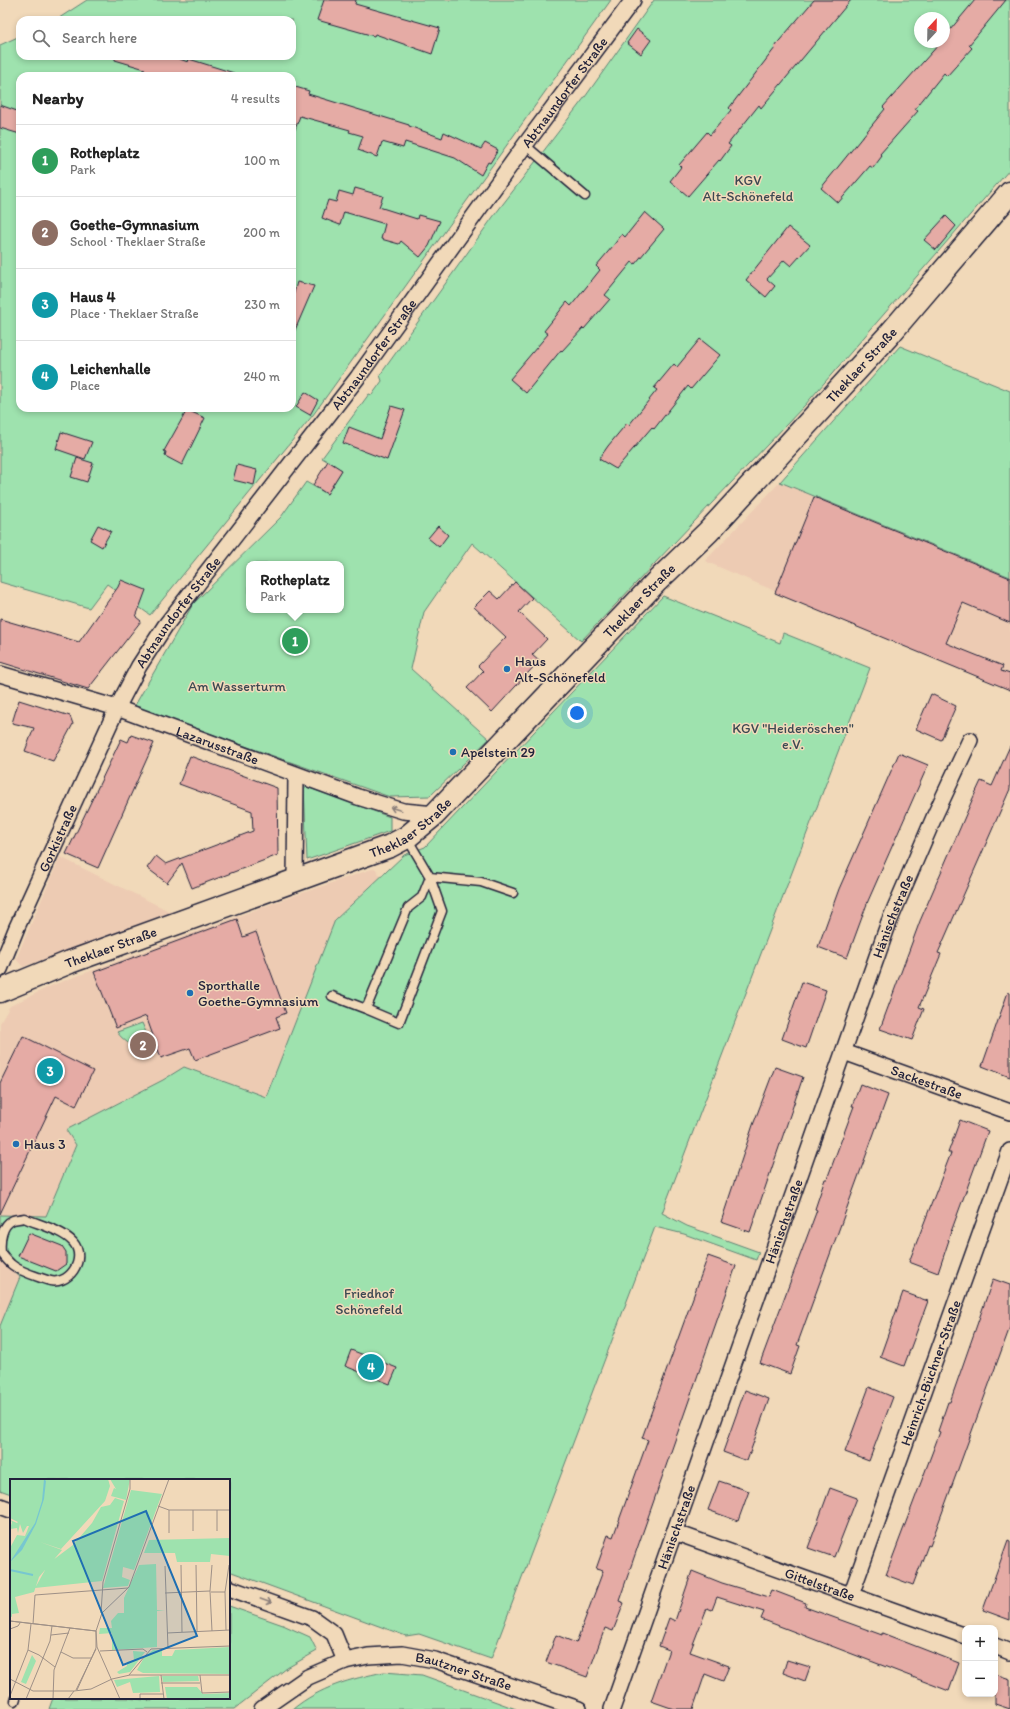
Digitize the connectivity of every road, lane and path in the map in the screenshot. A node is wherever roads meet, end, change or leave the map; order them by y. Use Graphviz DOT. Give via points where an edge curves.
graph roads {
  1 [pos="633,0"];
  2 [pos="525,145"];
  3 [pos="1010,193"];
  4 [pos="585,196"];
  5 [pos="0,674"];
  6 [pos="117,708"];
  7 [pos="970,740"];
  8 [pos="296,775"];
  9 [pos="435,814"];
  10 [pos="407,837"];
  11 [pos="430,877"];
  12 [pos="295,880"];
  13 [pos="513,893"];
  14 [pos="0,969"];
  15 [pos="0,991"];
  16 [pos="332,996"];
  17 [pos="366,1009"];
  18 [pos="844,1052"];
  19 [pos="1010,1112"];
  20 [pos="1010,1151"];
  21 [pos="1,1232"];
  22 [pos="0,1506"];
  23 [pos="10,1510"];
  24 [pos="674,1532"];
  25 [pos="230,1588"];
  26 [pos="851,1595"];
  27 [pos="962,1635"];
  28 [pos="998,1647"];
  29 [pos="1010,1652"];
  30 [pos="344,1661"];
  31 [pos="262,1709"];
  32 [pos="579,1709"];
  33 [pos="612,1709"];
  1 -- 2 [label="street, Abtnaundorfer Straße"];
  2 -- 4 [label="lane"];
  2 -- 6 [label="street, Abtnaundorfer Straße" via="358,377 165,626 139,666"];
  3 -- 9 [label="main road, Theklaer Straße" via="888,336 708,532 657,581"];
  5 -- 6 [label="street, Lazarusstraße"];
  6 -- 8 [label="street, Lazarusstraße"];
  6 -- 14 [label="street, Gorkistraße" via="32,892"];
  7 -- 18 [label="street, Hänischstraße" via="889,922"];
  9 -- 8 [label="street, Lazarusstraße, one-way" via="403,811"];
  8 -- 12 [label="street"];
  9 -- 10 [label="main road, Theklaer Straße"];
  10 -- 11 [label="lane"];
  10 -- 12 [label="main road, Theklaer Straße" via="390,846"];
  11 -- 13 [label="lane" via="481,882"];
  11 -- 17 [label="lane" via="422,897 408,908"];
  11 -- 17 [label="lane" via="442,911 398,1023"];
  12 -- 15 [label="main road, Theklaer Straße" via="64,964"];
  16 -- 17 [label="lane"];
  18 -- 19 [label="street, Sackestraße"];
  18 -- 24 [label="street, Hänischstraße"];
  20 -- 26 [label="street, Heinrich-Büchner-Straße"];
  21 -- 21 [label="lane" via="12,1221 24,1218 65,1235 74,1243 78,1253 76,1268 69,1276 50,1281 12,1265 2,1254"];
  22 -- 23 [label="street"];
  24 -- 26 [label="street, Gittelstraße"];
  24 -- 33 [label="street, Hänischstraße"];
  25 -- 30 [label="street, one-way" via="312,1618 334,1634"];
  26 -- 27 [label="street, Gittelstraße"];
  28 -- 29 [label="street"];
  30 -- 31 [label="street, Bautzner Straße" via="308,1677"];
  30 -- 32 [label="street, Bautzner Straße" via="368,1656 402,1654 435,1660"];
}
